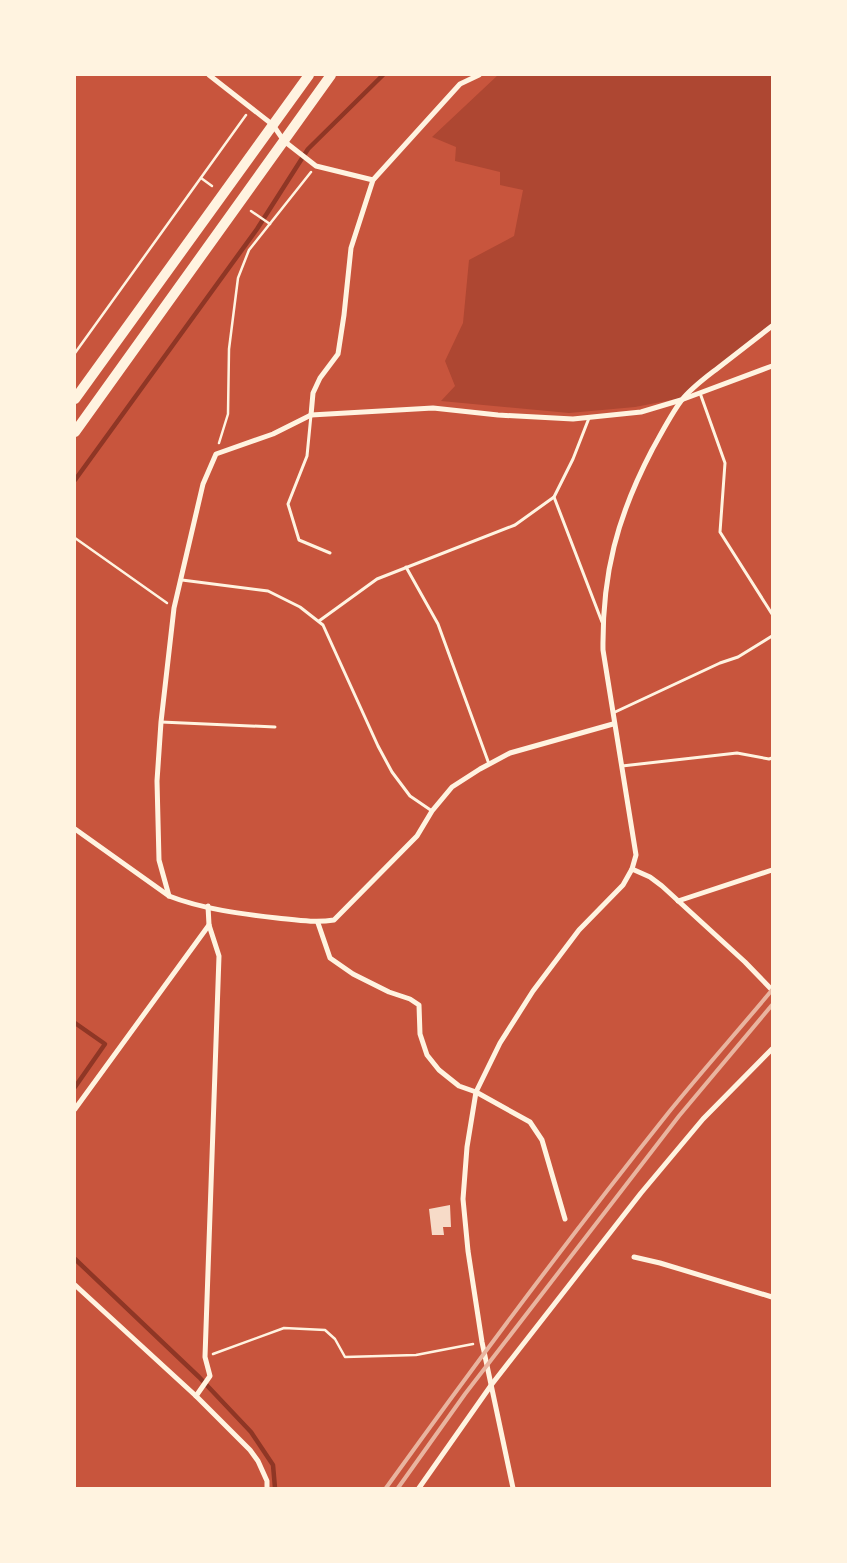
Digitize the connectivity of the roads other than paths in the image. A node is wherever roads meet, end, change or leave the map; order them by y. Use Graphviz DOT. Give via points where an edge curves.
graph roads {
  1 [pos="208,75"];
  2 [pos="309,75"];
  3 [pos="331,75"];
  4 [pos="479,75"];
  5 [pos="273,125"];
  6 [pos="284,141"];
  7 [pos="373,180"];
  8 [pos="772,326"];
  9 [pos="772,366"];
  10 [pos="700,393"];
  11 [pos="75,399"];
  12 [pos="681,400"];
  13 [pos="312,415"];
  14 [pos="589,418"];
  15 [pos="75,432"];
  16 [pos="554,497"];
  17 [pos="330,553"];
  18 [pos="406,567"];
  19 [pos="182,580"];
  20 [pos="772,614"];
  21 [pos="319,622"];
  22 [pos="602,623"];
  23 [pos="772,636"];
  24 [pos="612,714"];
  25 [pos="161,722"];
  26 [pos="614,724"];
  27 [pos="275,727"];
  28 [pos="772,758"];
  29 [pos="489,764"];
  30 [pos="621,766"];
  31 [pos="432,811"];
  32 [pos="75,829"];
  33 [pos="632,870"];
  34 [pos="772,870"];
  35 [pos="169,896"];
  36 [pos="678,901"];
  37 [pos="208,906"];
  38 [pos="318,922"];
  39 [pos="209,925"];
  40 [pos="772,990"];
  41 [pos="772,1049"];
  42 [pos="476,1092"];
  43 [pos="75,1108"];
  44 [pos="565,1219"];
  45 [pos="634,1257"];
  46 [pos="75,1285"];
  47 [pos="772,1297"];
  48 [pos="492,1384"];
  49 [pos="196,1396"];
  50 [pos="268,1488"];
  51 [pos="419,1488"];
  52 [pos="513,1488"];
  1 -- 5 [label="street"];
  2 -- 5 [label="highway"];
  3 -- 6 [label="highway"];
  4 -- 7 [label="street" via="460,84"];
  5 -- 6 [label="street"];
  5 -- 11 [label="highway"];
  6 -- 7 [label="street" via="316,166"];
  6 -- 15 [label="highway"];
  7 -- 13 [label="street" via="351,248 338,354 313,393"];
  8 -- 12 [label="street"];
  9 -- 10 [label="street"];
  10 -- 12 [label="street"];
  10 -- 20 [label="lane" via="725,463 720,532"];
  12 -- 14 [label="street" via="641,412"];
  12 -- 22 [label="street" via="642,470 622,519 610,558"];
  13 -- 14 [label="street" via="433,408 563,419"];
  13 -- 17 [label="lane" via="307,456 288,504 299,540"];
  13 -- 19 [label="street" via="273,434 216,454 203,484"];
  14 -- 16 [label="lane"];
  16 -- 18 [label="lane" via="515,525"];
  16 -- 22 [label="lane"];
  18 -- 21 [label="lane" via="378,578"];
  18 -- 29 [label="lane" via="438,624"];
  19 -- 21 [label="lane" via="268,591 300,607"];
  19 -- 25 [label="street" via="174,608"];
  21 -- 31 [label="lane" via="392,772 410,796"];
  22 -- 24 [label="street"];
  23 -- 24 [label="lane" via="738,657"];
  24 -- 26 [label="street"];
  25 -- 27 [label="lane"];
  25 -- 35 [label="street" via="157,782 159,860"];
  26 -- 29 [label="street" via="510,753"];
  26 -- 30 [label="street"];
  28 -- 30 [label="lane" via="737,753"];
  29 -- 31 [label="street" via="452,787"];
  30 -- 33 [label="street" via="636,855"];
  31 -- 38 [label="street" via="417,836 347,909 334,920"];
  32 -- 35 [label="street"];
  33 -- 36 [label="street" via="650,877"];
  33 -- 42 [label="street" via="623,885 579,930 533,991 500,1043"];
  34 -- 36 [label="street"];
  35 -- 37 [label="street" via="186,903"];
  36 -- 40 [label="street"];
  37 -- 38 [label="street" via="244,914"];
  37 -- 39 [label="street"];
  38 -- 42 [label="street" via="330,958 353,974 419,1005 420,1034 427,1055 459,1086"];
  39 -- 43 [label="street"];
  39 -- 49 [label="street" via="219,956 205,1357 210,1376"];
  41 -- 48 [label="street" via="703,1119"];
  42 -- 44 [label="street" via="530,1122 542,1140"];
  42 -- 48 [label="street" via="463,1199 482,1342"];
  45 -- 47 [label="street"];
  46 -- 49 [label="street"];
  48 -- 51 [label="street"];
  48 -- 52 [label="street"];
  49 -- 50 [label="street" via="250,1450 258,1461"];
}
